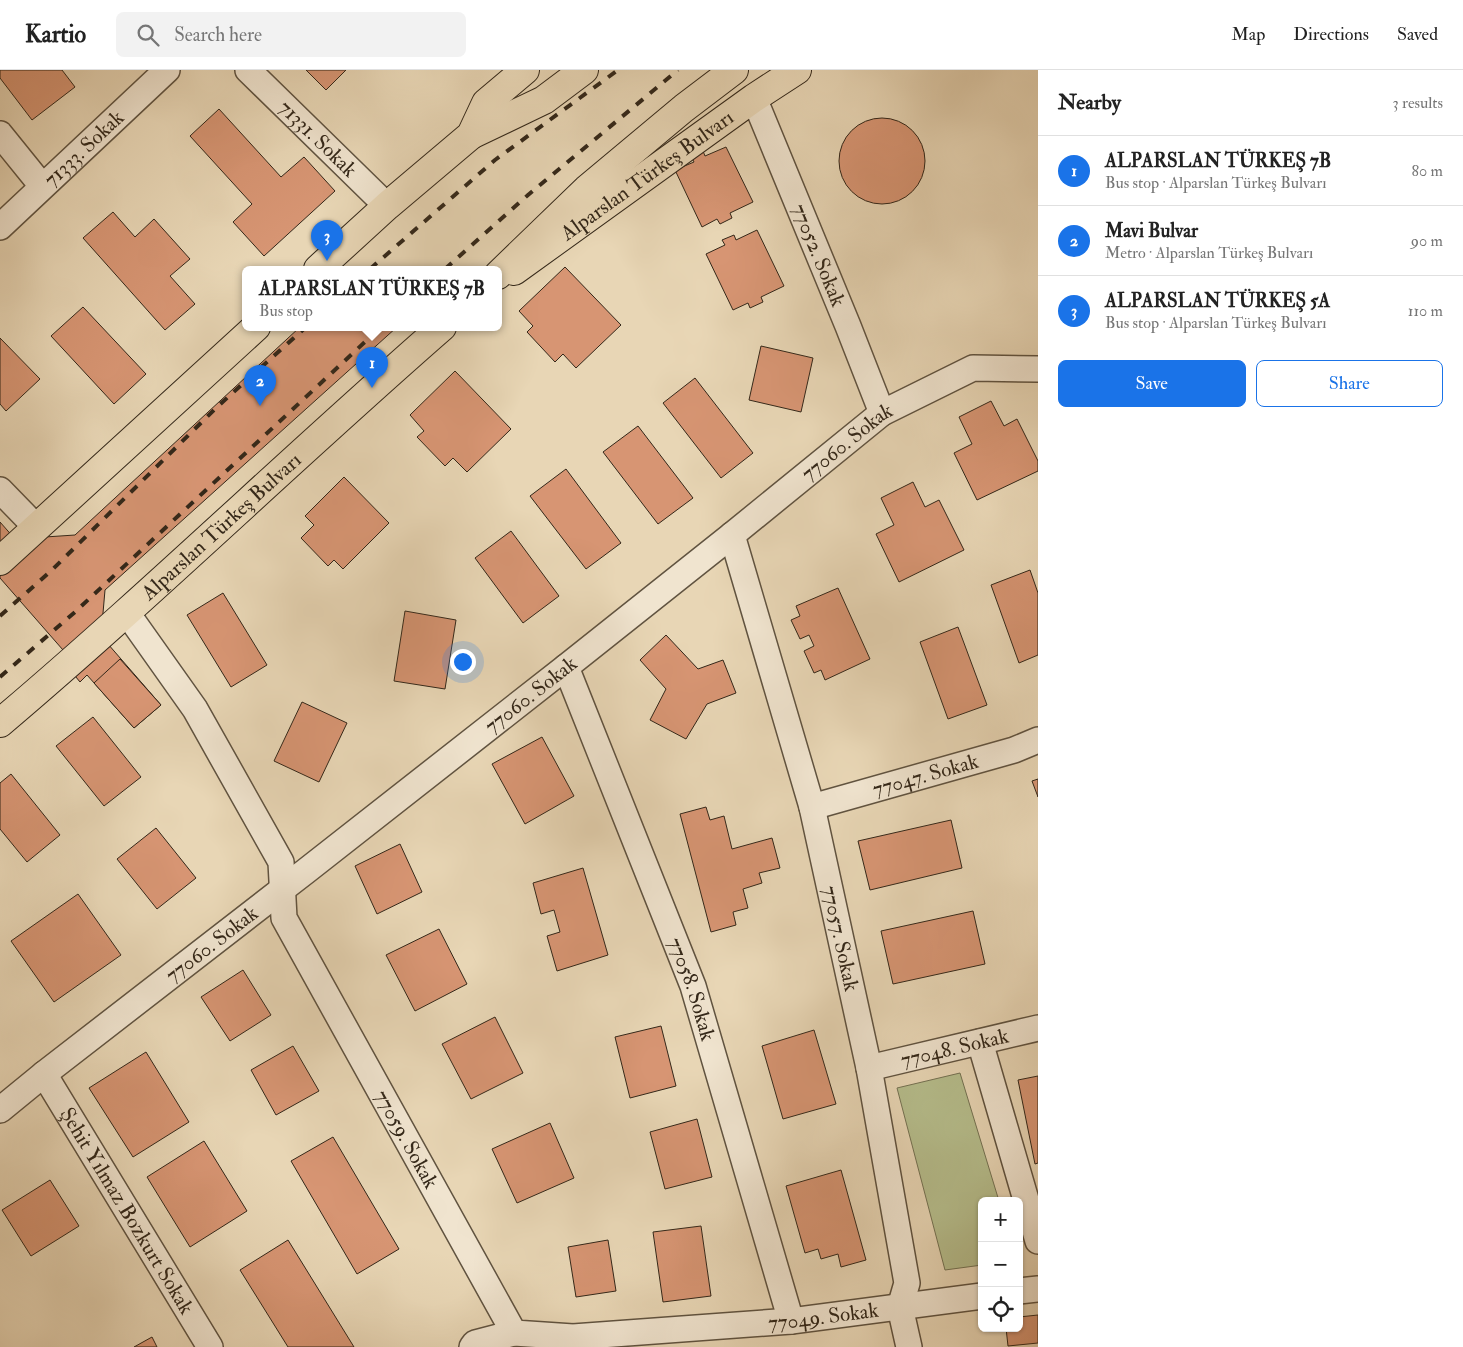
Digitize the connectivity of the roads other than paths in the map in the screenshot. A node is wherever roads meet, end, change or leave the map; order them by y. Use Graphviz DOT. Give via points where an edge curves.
graph roads {
  1 [pos="167,70"];
  2 [pos="248,70"];
  3 [pos="525,70"];
  4 [pos="584,70"];
  5 [pos="734,70"];
  6 [pos="797,70"];
  7 [pos="754,98"];
  8 [pos="0,134"];
  9 [pos="470,135"];
  10 [pos="42,186"];
  11 [pos="387,206"];
  12 [pos="0,227"];
  13 [pos="321,266"];
  14 [pos="502,271"];
  15 [pos="502,279"];
  16 [pos="252,331"];
  17 [pos="437,331"];
  18 [pos="1038,370"];
  19 [pos="882,413"];
  20 [pos="0,490"];
  21 [pos="36,527"];
  22 [pos="732,535"];
  23 [pos="0,560"];
  24 [pos="127,613"];
  25 [pos="566,668"];
  26 [pos="0,723"];
  27 [pos="1038,740"];
  28 [pos="812,807"];
  29 [pos="283,889"];
  30 [pos="1038,1028"];
  31 [pos="980,1042"];
  32 [pos="869,1068"];
  33 [pos="44,1074"];
  34 [pos="0,1110"];
  35 [pos="1038,1241"];
  36 [pos="1038,1289"];
  37 [pos="1023,1291"];
  38 [pos="978,1297"];
  39 [pos="900,1307"];
  40 [pos="791,1321"];
  41 [pos="514,1333"];
  42 [pos="575,1342"];
  43 [pos="210,1347"];
  44 [pos="472,1347"];
  45 [pos="909,1347"];
  1 -- 10 [label="street, 71333. Sokak"];
  2 -- 11 [label="street, 71331. Sokak"];
  3 -- 9 [label="main road" via="486,104"];
  4 -- 9 [label="main road" via="544,100"];
  5 -- 14 [label="main road, Alparslan Türkeş Bulvarı" via="587,189"];
  6 -- 7 [label="main road, Alparslan Türkeş Bulvarı"];
  7 -- 15 [label="main road, Alparslan Türkeş Bulvarı"];
  7 -- 19 [label="street, 77052. Sokak"];
  8 -- 10 [label="street"];
  9 -- 11 [label="main road"];
  10 -- 12 [label="street, 71333. Sokak"];
  11 -- 13 [label="main road"];
  16 -- 21 [label="main road"];
  17 -- 24 [label="main road, Alparslan Türkeş Bulvarı"];
  18 -- 19 [label="street, 77060. Sokak" via="973,368"];
  19 -- 22 [label="street, 77060. Sokak"];
  20 -- 21 [label="street"];
  21 -- 23 [label="main road"];
  22 -- 25 [label="street, 77060. Sokak"];
  22 -- 28 [label="street, 77057. Sokak"];
  24 -- 26 [label="main road, Alparslan Türkeş Bulvarı"];
  24 -- 29 [label="street, 77059. Sokak" via="195,709 282,862"];
  25 -- 29 [label="street, 77060. Sokak"];
  25 -- 40 [label="street, 77058. Sokak" via="693,986"];
  27 -- 28 [label="street, 77047. Sokak" via="1014,750"];
  28 -- 32 [label="street, 77057. Sokak"];
  29 -- 33 [label="street, 77060. Sokak"];
  29 -- 41 [label="street, 77059. Sokak" via="284,918"];
  30 -- 31 [label="street, 77048. Sokak"];
  31 -- 32 [label="street, 77048. Sokak"];
  31 -- 35 [label="street"];
  32 -- 39 [label="street, 77057. Sokak" via="907,1284"];
  33 -- 34 [label="street, 77060. Sokak"];
  33 -- 43 [label="street, Şehit Yılmaz Bozkurt Sokak"];
  36 -- 37 [label="street"];
  38 -- 39 [label="street, 77049. Sokak"];
  39 -- 40 [label="street, 77049. Sokak"];
  39 -- 45 [label="street, 77057. Sokak"];
  40 -- 42 [label="street, 77049. Sokak"];
  41 -- 42 [label="street"];
  41 -- 44 [label="street" via="475,1343"];
}
